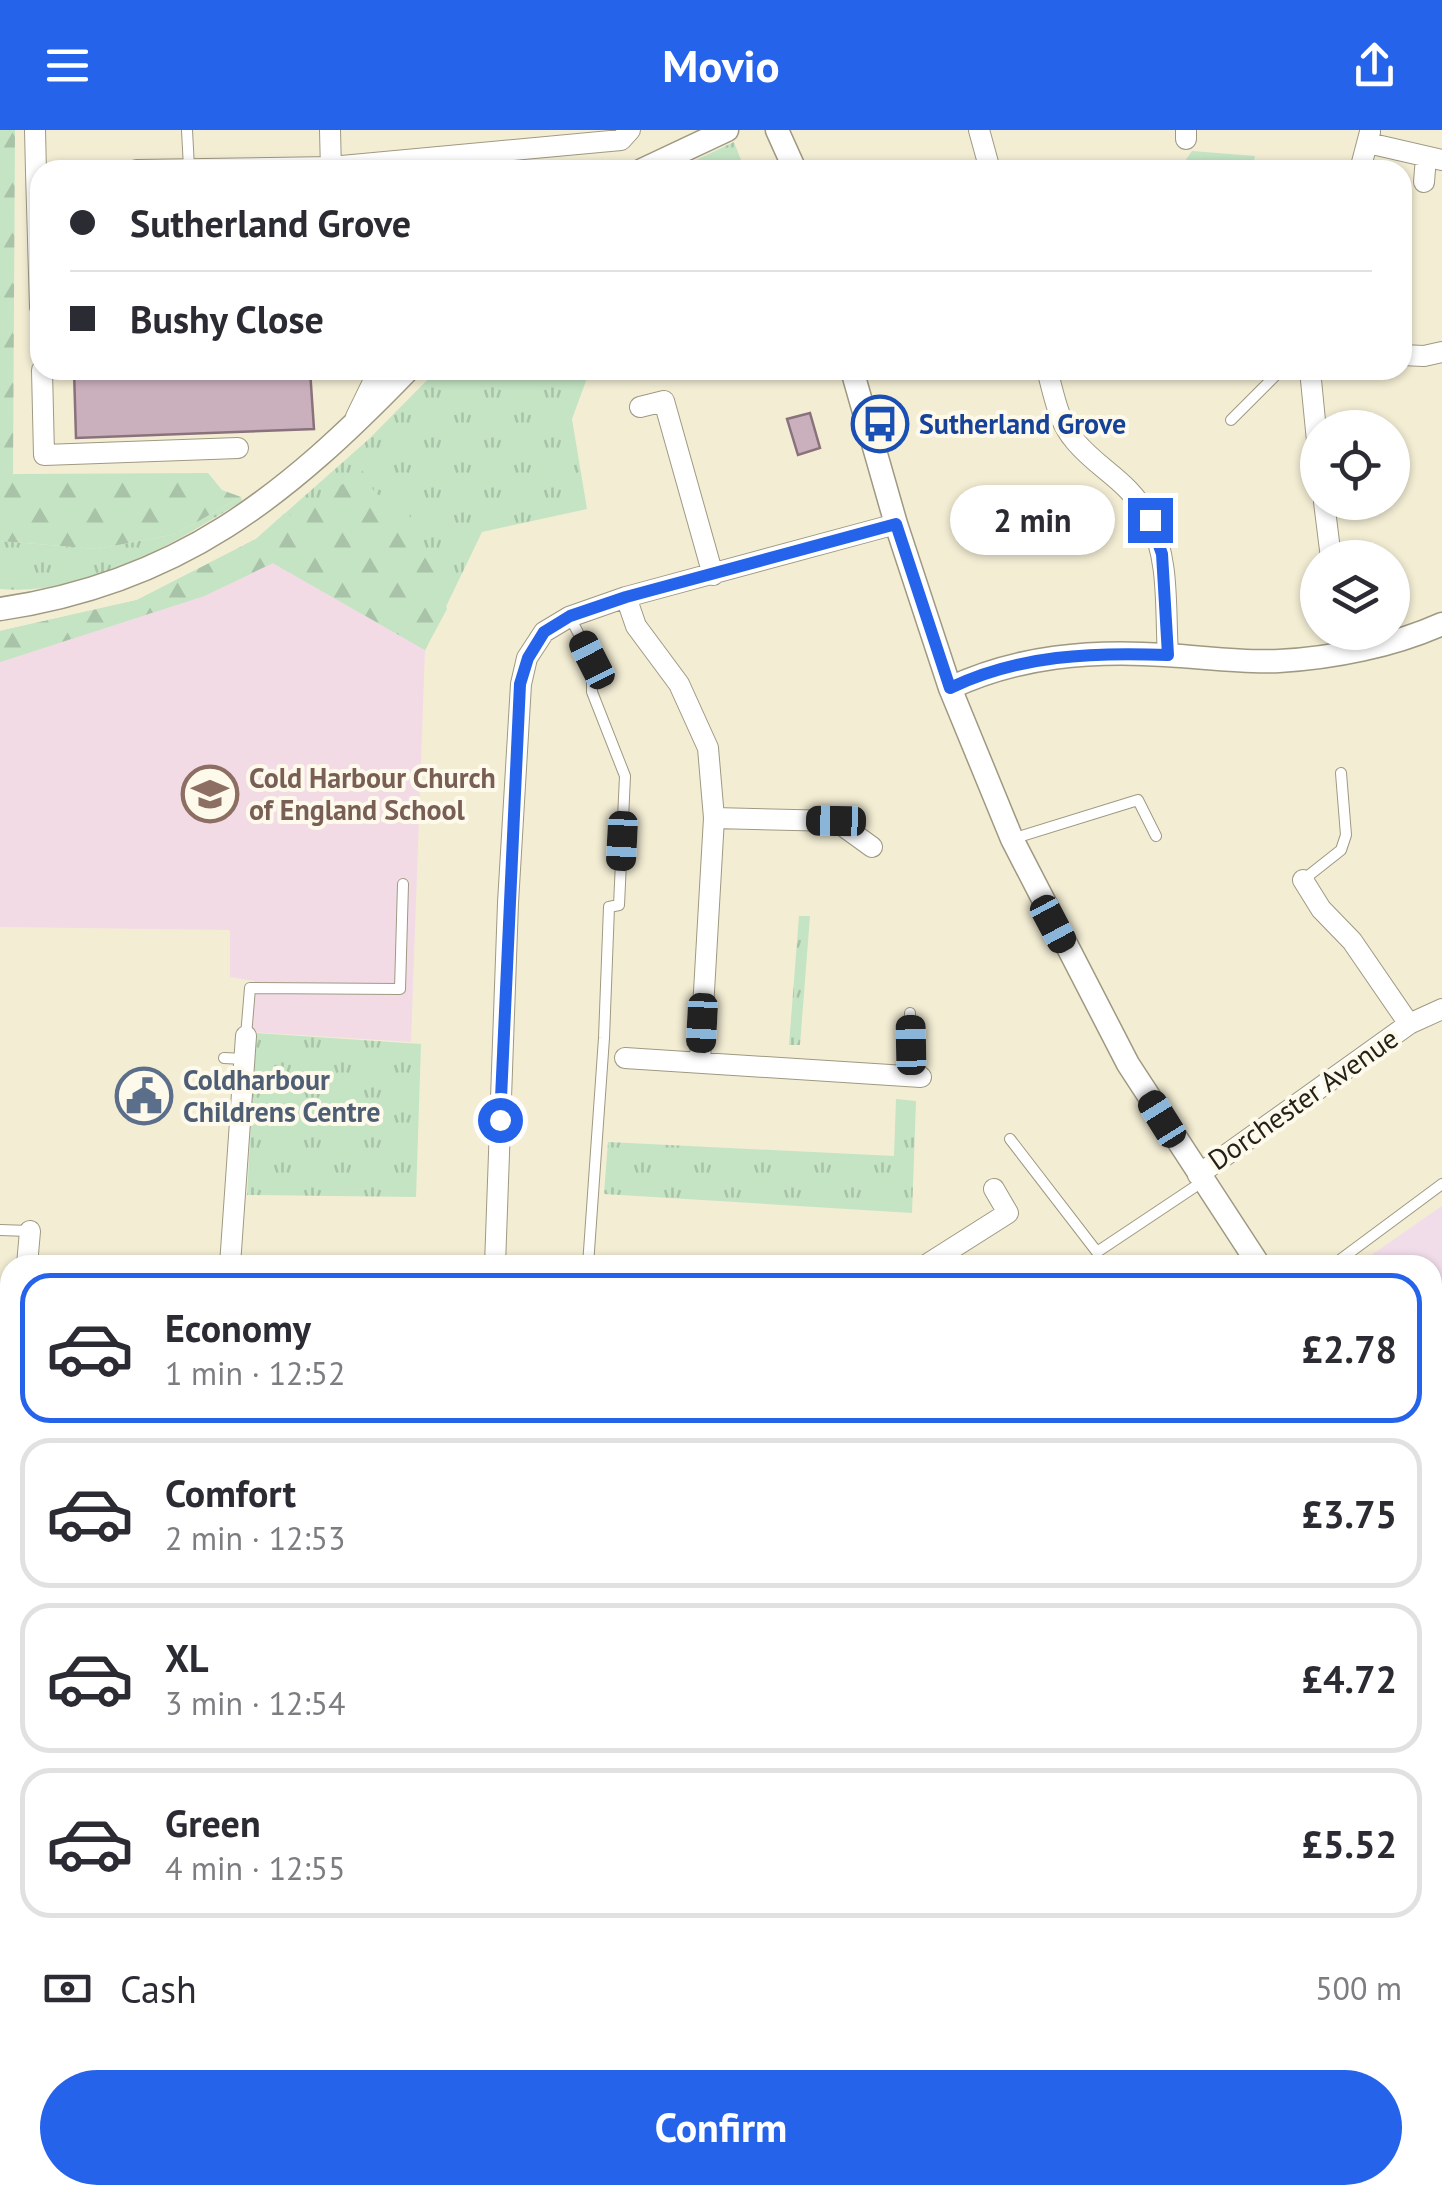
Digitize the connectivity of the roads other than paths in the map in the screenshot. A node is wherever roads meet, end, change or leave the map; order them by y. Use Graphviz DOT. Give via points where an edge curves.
graph roads {
  1 [pos="36,130"];
  2 [pos="187,130"];
  3 [pos="330,130"];
  4 [pos="630,130"];
  5 [pos="727,130"];
  6 [pos="777,130"];
  7 [pos="978,130"];
  8 [pos="1369,137"];
  9 [pos="1434,158"];
  10 [pos="37,160"];
  11 [pos="189,160"];
  12 [pos="332,160"];
  13 [pos="415,160"];
  14 [pos="663,160"];
  15 [pos="790,160"];
  16 [pos="987,160"];
  17 [pos="1424,182"];
  18 [pos="1442,352"];
  19 [pos="1412,356"];
  20 [pos="42,380"];
  21 [pos="374,380"];
  22 [pos="398,380"];
  23 [pos="855,380"];
  24 [pos="1050,380"];
  25 [pos="1271,380"];
  26 [pos="1311,380"];
  27 [pos="640,407"];
  28 [pos="1314,410"];
  29 [pos="1232,420"];
  30 [pos="348,432"];
  31 [pos="238,448"];
  32 [pos="896,524"];
  33 [pos="713,574"];
  34 [pos="626,597"];
  35 [pos="3,608"];
  36 [pos="570,616"];
  37 [pos="1442,624"];
  38 [pos="1410,635"];
  39 [pos="1317,650"];
  40 [pos="1168,655"];
  41 [pos="950,688"];
  42 [pos="1342,773"];
  43 [pos="714,818"];
  44 [pos="1156,836"];
  45 [pos="1012,838"];
  46 [pos="872,847"];
  47 [pos="1303,880"];
  48 [pos="404,884"];
  49 [pos="1442,1009"];
  50 [pos="910,1013"];
  51 [pos="1409,1024"];
  52 [pos="246,1036"];
  53 [pos="625,1058"];
  54 [pos="700,1060"];
  55 [pos="916,1077"];
  56 [pos="1010,1139"];
  57 [pos="1200,1178"];
  58 [pos="1442,1184"];
  59 [pos="994,1188"];
  60 [pos="0,1230"];
  61 [pos="30,1231"];
  62 [pos="28,1255"];
  63 [pos="230,1255"];
  64 [pos="495,1255"];
  65 [pos="589,1255"];
  66 [pos="942,1255"];
  67 [pos="1251,1255"];
  68 [pos="1346,1255"];
  1 -- 10 [label="street"];
  2 -- 11 [label="lane"];
  3 -- 12 [label="street"];
  4 -- 13 [label="street" via="621,140"];
  5 -- 14 [label="street"];
  6 -- 15 [label="street"];
  7 -- 16 [label="street"];
  8 -- 9 [label="street"];
  9 -- 17 [label="street"];
  18 -- 19 [label="street"];
  20 -- 31 [label="street" via="44,456"];
  21 -- 30 [label="street"];
  22 -- 30 [label="street"];
  23 -- 32 [label="street"];
  24 -- 40 [label="street" via="1075,442 1128,487 1150,520 1162,554"];
  25 -- 29 [label="lane"];
  26 -- 28 [label="street"];
  27 -- 33 [label="street" via="664,401"];
  30 -- 35 [label="street" via="293,482 183,554 60,599"];
  32 -- 33 [label="street"];
  32 -- 41 [label="street"];
  33 -- 34 [label="street"];
  34 -- 36 [label="street"];
  34 -- 43 [label="street" via="636,626 678,684 708,748"];
  36 -- 64 [label="street" via="544,632 520,684"];
  36 -- 65 [label="lane" via="592,660 592,692 625,776 619,905 608,907"];
  37 -- 38 [label="street"];
  39 -- 40 [label="street" via="1279,661"];
  40 -- 41 [label="street" via="1112,652 1032,660"];
  41 -- 45 [label="street"];
  42 -- 47 [label="lane" via="1341,850"];
  43 -- 46 [label="street" via="836,821"];
  43 -- 54 [label="street"];
  44 -- 45 [label="lane" via="1138,800"];
  45 -- 57 [label="street" via="1128,1064"];
  47 -- 51 [label="street, Dorchester Avenue"];
  48 -- 52 [label="lane" via="400,990 250,988"];
  49 -- 51 [label="street, Dorchester Avenue"];
  50 -- 55 [label="lane"];
  51 -- 57 [label="street, Dorchester Avenue"];
  52 -- 63 [label="street" via="234,1058"];
  53 -- 54 [label="street"];
  54 -- 55 [label="street"];
  56 -- 57 [label="lane" via="1097,1252"];
  57 -- 67 [label="street"];
  58 -- 68 [label="lane"];
  59 -- 66 [label="street" via="1008,1213"];
  60 -- 61 [label="lane"];
  61 -- 62 [label="street"];
}
